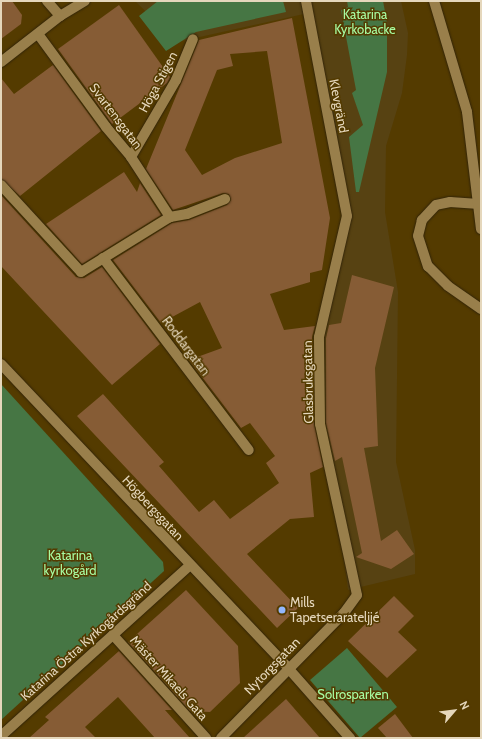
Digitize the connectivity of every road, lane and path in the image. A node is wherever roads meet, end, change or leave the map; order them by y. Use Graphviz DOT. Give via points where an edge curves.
graph roads {
  1 [pos="47,1"];
  2 [pos="85,1"];
  3 [pos="306,1"];
  4 [pos="434,1"];
  5 [pos="60,16"];
  6 [pos="38,34"];
  7 [pos="193,39"];
  8 [pos="1,62"];
  9 [pos="131,157"];
  10 [pos="1,184"];
  11 [pos="225,199"];
  12 [pos="479,204"];
  13 [pos="347,216"];
  14 [pos="170,217"];
  15 [pos="481,229"];
  16 [pos="103,258"];
  17 [pos="481,309"];
  18 [pos="1,364"];
  19 [pos="249,450"];
  20 [pos="188,566"];
  21 [pos="357,595"];
  22 [pos="113,635"];
  23 [pos="288,668"];
  24 [pos="1,736"];
  25 [pos="206,738"];
  26 [pos="221,738"];
  27 [pos="350,738"];
  1 -- 5 [label="street"];
  2 -- 5 [label="street"];
  3 -- 13 [label="street, Klevgränd"];
  4 -- 12 [label="street" via="467,112"];
  5 -- 6 [label="street"];
  6 -- 8 [label="street"];
  6 -- 9 [label="street, Svartensgatan" via="106,128"];
  7 -- 9 [label="street, Höga Stigen" via="176,80"];
  9 -- 14 [label="street, Svartensgatan"];
  10 -- 16 [label="street" via="81,272"];
  11 -- 14 [label="street" via="187,214"];
  12 -- 15 [label="street"];
  12 -- 17 [label="street" via="450,202 436,205 422,220 418,236 428,266 448,286"];
  13 -- 21 [label="street, Glasbruksgatan" via="319,337 320,424"];
  14 -- 16 [label="street"];
  16 -- 19 [label="street, Roddargatan"];
  18 -- 20 [label="street, Högbergsgatan"];
  20 -- 22 [label="street, Katarina Östra Kyrkogårdsgränd"];
  20 -- 23 [label="street, Högbergsgatan"];
  21 -- 23 [label="street, Nytorgsgatan" via="344,613"];
  22 -- 24 [label="street, Katarina Östra Kyrkogårdsgränd"];
  22 -- 25 [label="street, Mäster Mikaels Gata"];
  23 -- 26 [label="street, Nytorgsgatan"];
  23 -- 27 [label="street, Högbergsgatan"];
}
